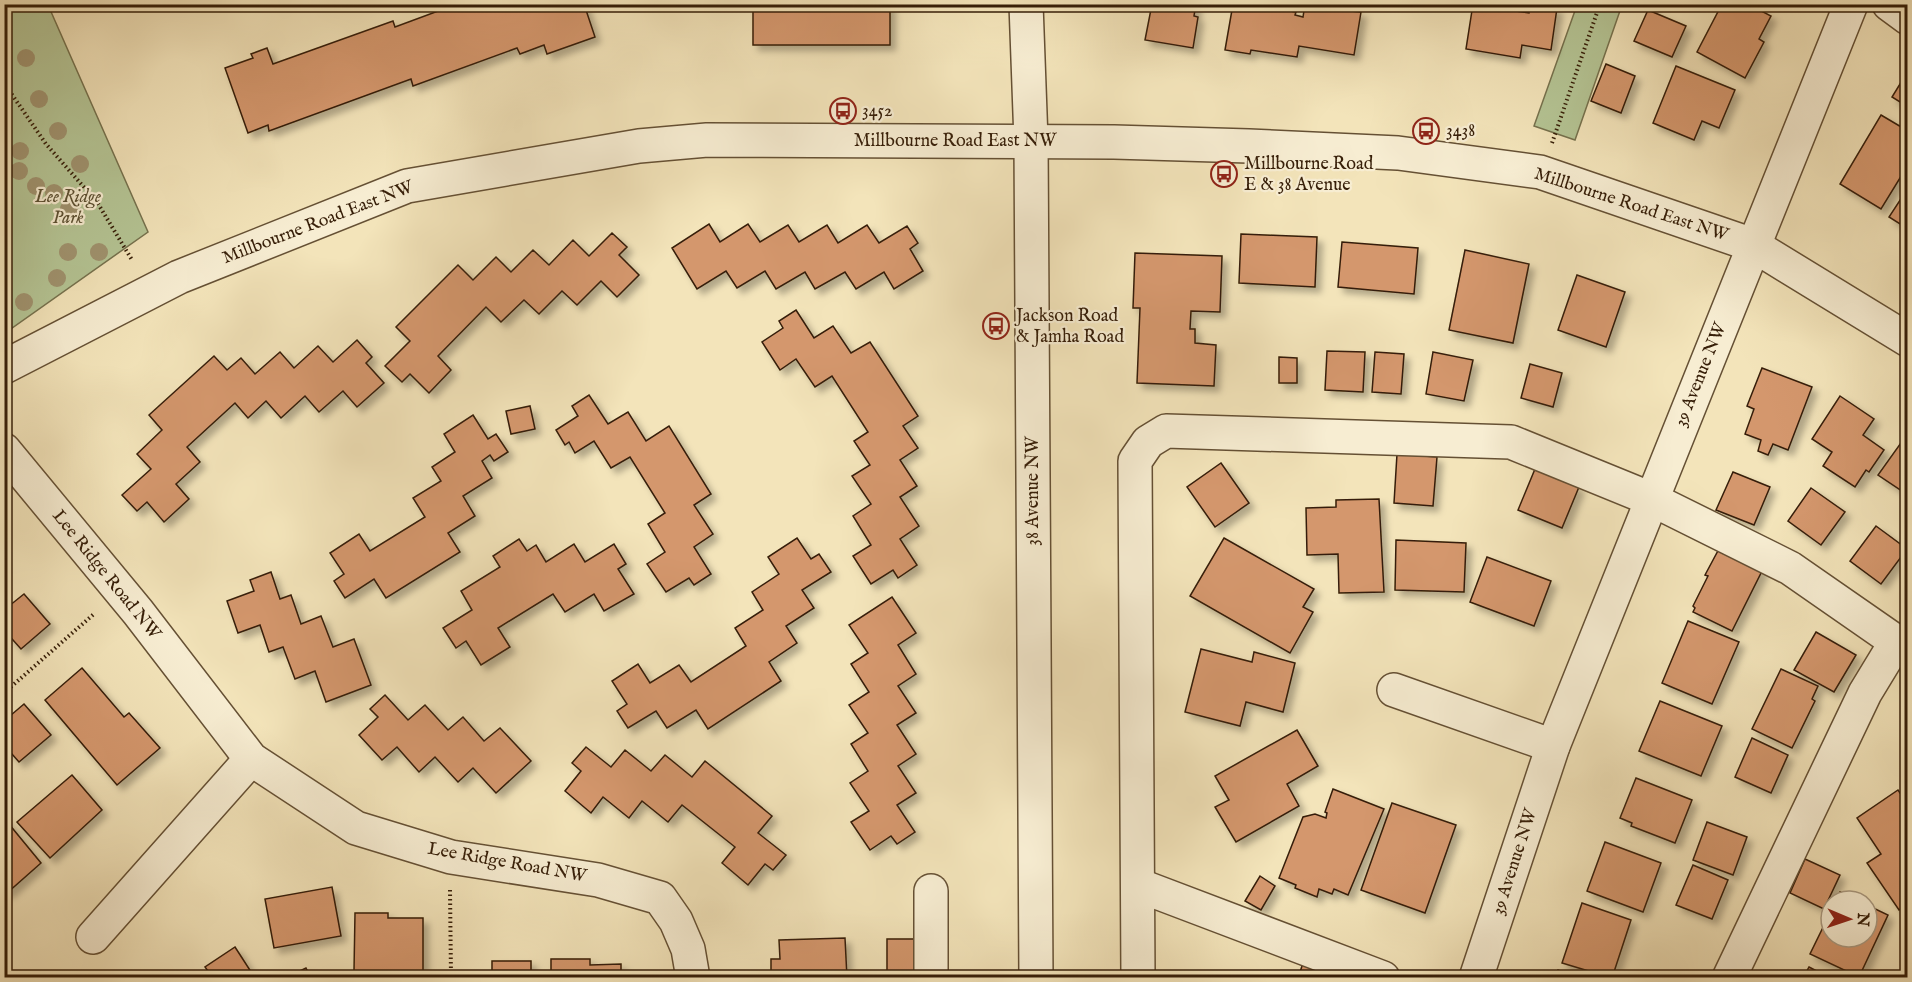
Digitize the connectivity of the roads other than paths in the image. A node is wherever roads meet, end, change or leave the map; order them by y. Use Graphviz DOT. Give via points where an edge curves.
graph roads {
  1 [pos="1026,4"];
  2 [pos="1851,4"];
  3 [pos="1889,4"];
  4 [pos="1908,18"];
  5 [pos="1031,141"];
  6 [pos="1753,245"];
  7 [pos="1908,339"];
  8 [pos="4,367"];
  9 [pos="4,450"];
  10 [pos="1651,499"];
  11 [pos="1902,646"];
  12 [pos="1394,690"];
  13 [pos="1553,746"];
  14 [pos="251,759"];
  15 [pos="1138,885"];
  16 [pos="931,891"];
  17 [pos="93,937"];
  18 [pos="693,978"];
  19 [pos="931,978"];
  20 [pos="1036,978"];
  21 [pos="1138,978"];
  22 [pos="1383,978"];
  23 [pos="1476,978"];
  24 [pos="1728,978"];
  1 -- 5 [label="street, 38 Avenue NW"];
  2 -- 6 [label="street, 39 Avenue NW"];
  3 -- 4 [label="street"];
  5 -- 6 [label="street, Millbourne Road East NW" via="1398,153 1540,172"];
  5 -- 8 [label="street, Millbourne Road East NW" via="707,140 639,146 407,186 179,277"];
  5 -- 20 [label="street, 38 Avenue NW"];
  6 -- 7 [label="street, Millbourne Road East NW"];
  6 -- 10 [label="street, 39 Avenue NW"];
  9 -- 14 [label="street, Lee Ridge Road NW" via="138,612"];
  10 -- 11 [label="street" via="1790,568"];
  10 -- 13 [label="street, 39 Avenue NW"];
  10 -- 15 [label="street" via="1511,442 1166,431 1148,442 1135,461"];
  11 -- 24 [label="street" via="1865,693"];
  12 -- 13 [label="street"];
  13 -- 23 [label="street, 39 Avenue NW"];
  14 -- 17 [label="street"];
  14 -- 18 [label="street, Lee Ridge Road NW" via="356,828 451,857 598,880 660,898 688,949"];
  15 -- 21 [label="street"];
  15 -- 22 [label="street"];
  16 -- 19 [label="street"];
}
